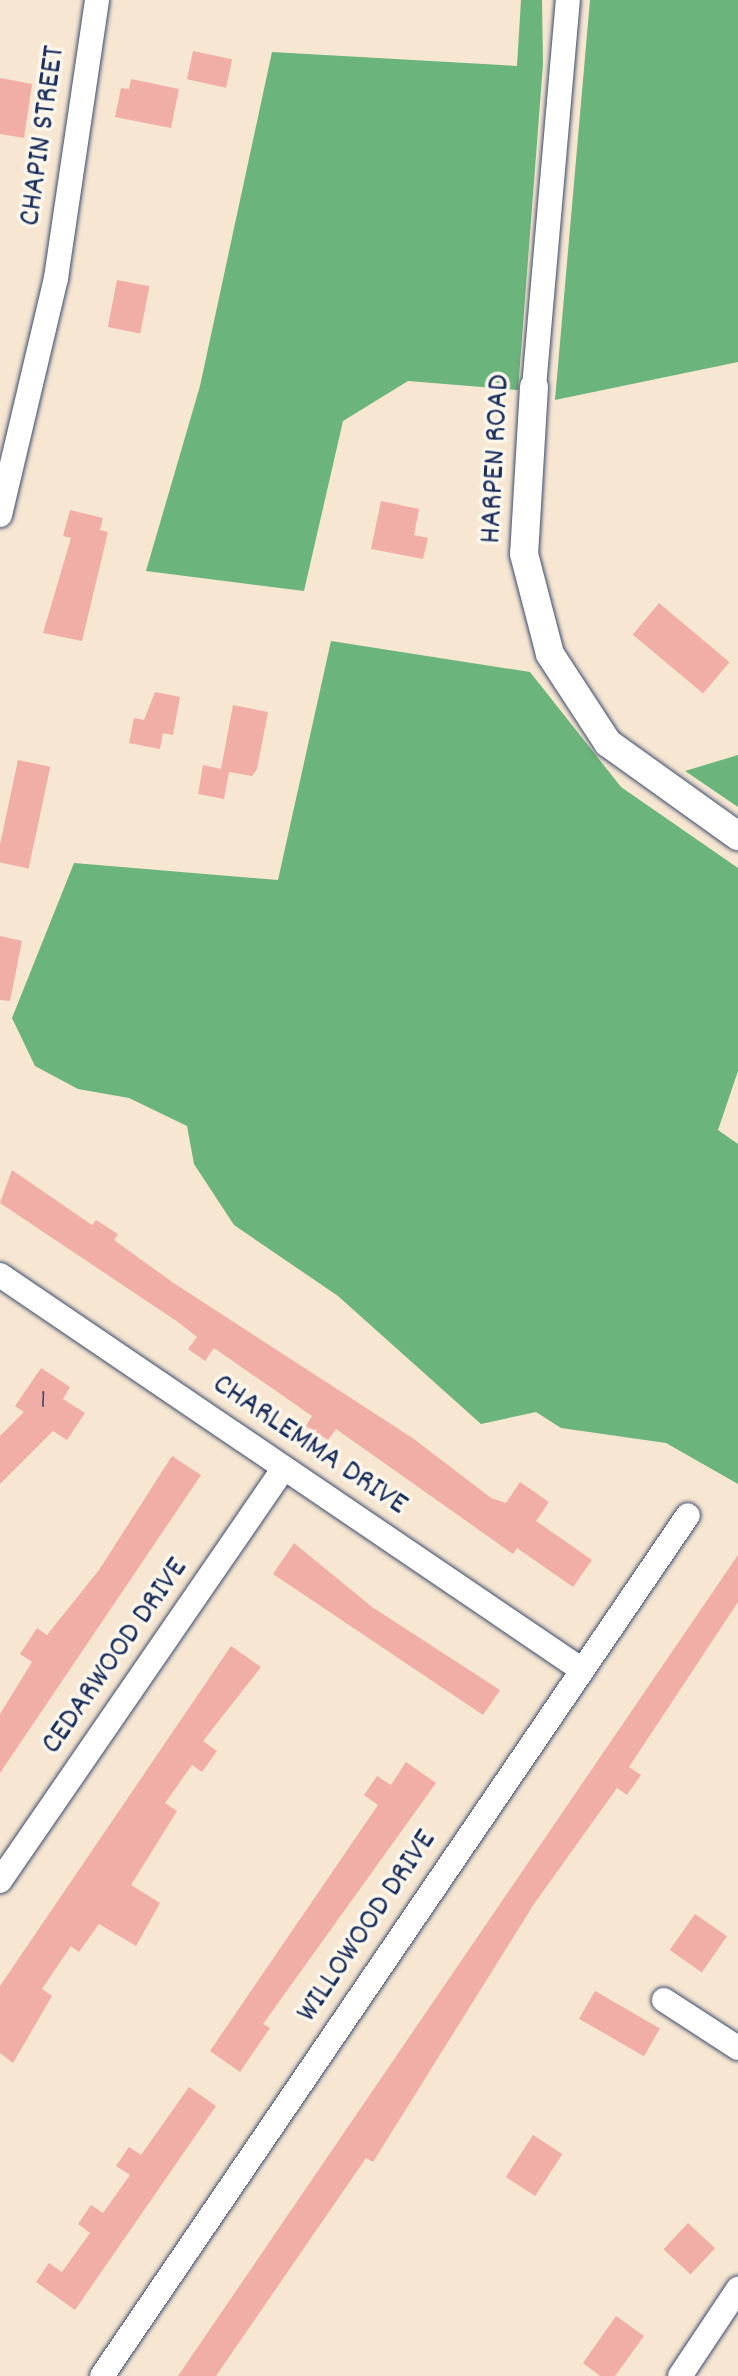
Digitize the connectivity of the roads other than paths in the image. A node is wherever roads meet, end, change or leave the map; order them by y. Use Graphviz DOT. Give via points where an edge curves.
graph roads {
  1 [pos="97,0"];
  2 [pos="568,0"];
  3 [pos="534,387"];
  4 [pos="0,515"];
  5 [pos="738,836"];
  6 [pos="0,1275"];
  7 [pos="284,1468"];
  8 [pos="688,1515"];
  9 [pos="582,1670"];
  10 [pos="0,1881"];
  11 [pos="664,2000"];
  12 [pos="738,2048"];
  13 [pos="738,2289"];
  14 [pos="102,2376"];
  15 [pos="680,2376"];
  1 -- 4 [label="street, CHAPIN STREET" via="56,278"];
  2 -- 3 [label="street, HARPEN ROAD"];
  3 -- 5 [label="street, HARPEN ROAD" via="524,554 550,654 608,743"];
  6 -- 7 [label="street, CHARLEMMA DRIVE"];
  7 -- 9 [label="street, CHARLEMMA DRIVE"];
  7 -- 10 [label="street, CEDARWOOD DRIVE"];
  8 -- 9 [label="street, WILLOWOOD DRIVE"];
  9 -- 14 [label="street, WILLOWOOD DRIVE"];
  11 -- 12 [label="street"];
  13 -- 15 [label="street"];
}
